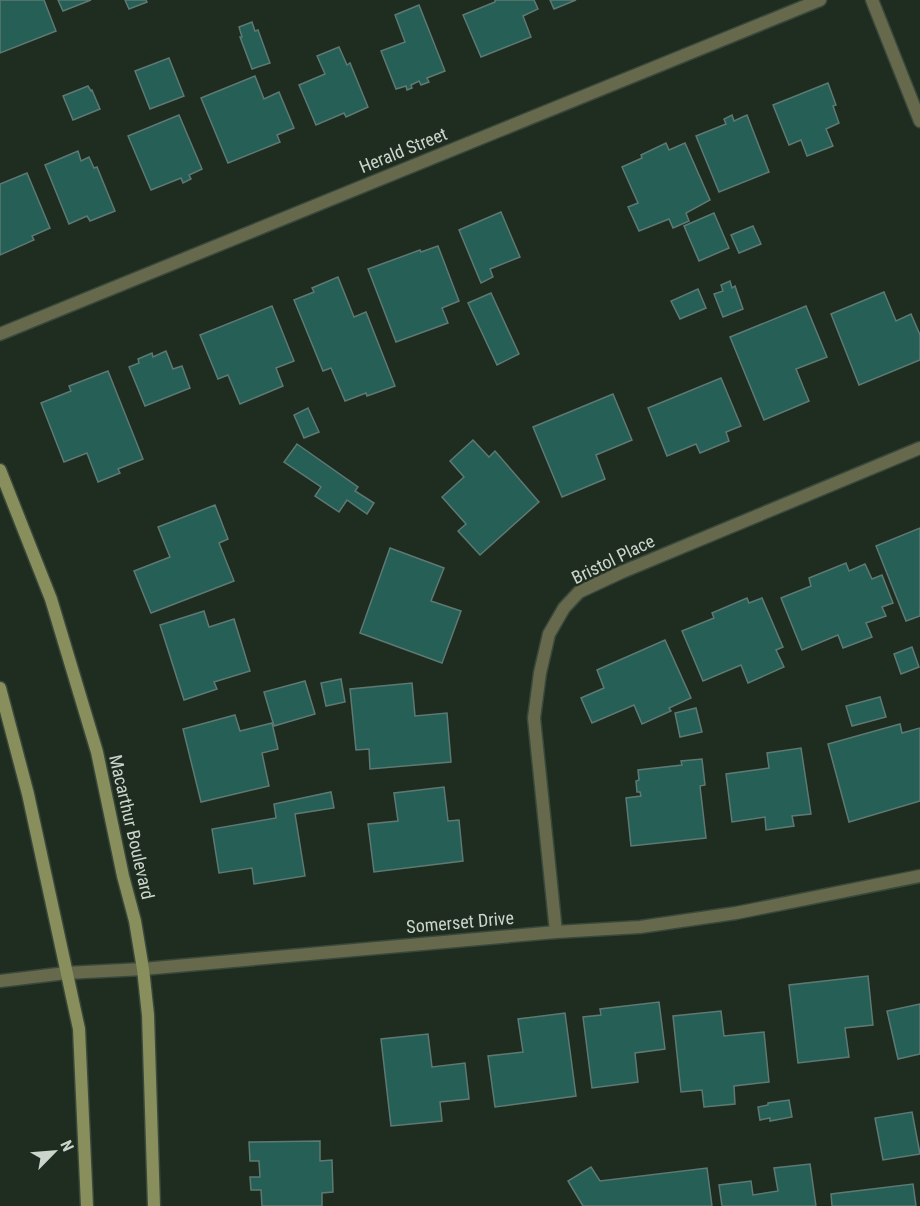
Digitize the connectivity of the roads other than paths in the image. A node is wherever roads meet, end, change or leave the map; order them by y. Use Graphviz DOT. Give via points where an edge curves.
graph roads {
  1 [pos="820,0"];
  2 [pos="872,0"];
  3 [pos="920,120"];
  4 [pos="0,334"];
  5 [pos="920,448"];
  6 [pos="0,470"];
  7 [pos="0,688"];
  8 [pos="920,876"];
  9 [pos="556,932"];
  10 [pos="143,969"];
  11 [pos="66,973"];
  12 [pos="0,981"];
  13 [pos="87,1206"];
  14 [pos="154,1206"];
  1 -- 4 [label="street, Herald Street"];
  2 -- 3 [label="street"];
  5 -- 9 [label="street, Bristol Place" via="622,572 579,592 564,608 549,634 534,718"];
  6 -- 10 [label="street, Macarthur Boulevard" via="51,598 97,752"];
  7 -- 11 [label="street" via="28,794"];
  8 -- 9 [label="street, Somerset Drive" via="715,916 640,927"];
  9 -- 10 [label="street, Somerset Drive"];
  10 -- 11 [label="street, Somerset Drive"];
  10 -- 14 [label="street, Macarthur Boulevard"];
  11 -- 12 [label="street, Somerset Drive"];
  11 -- 13 [label="street" via="79,1029"];
}
